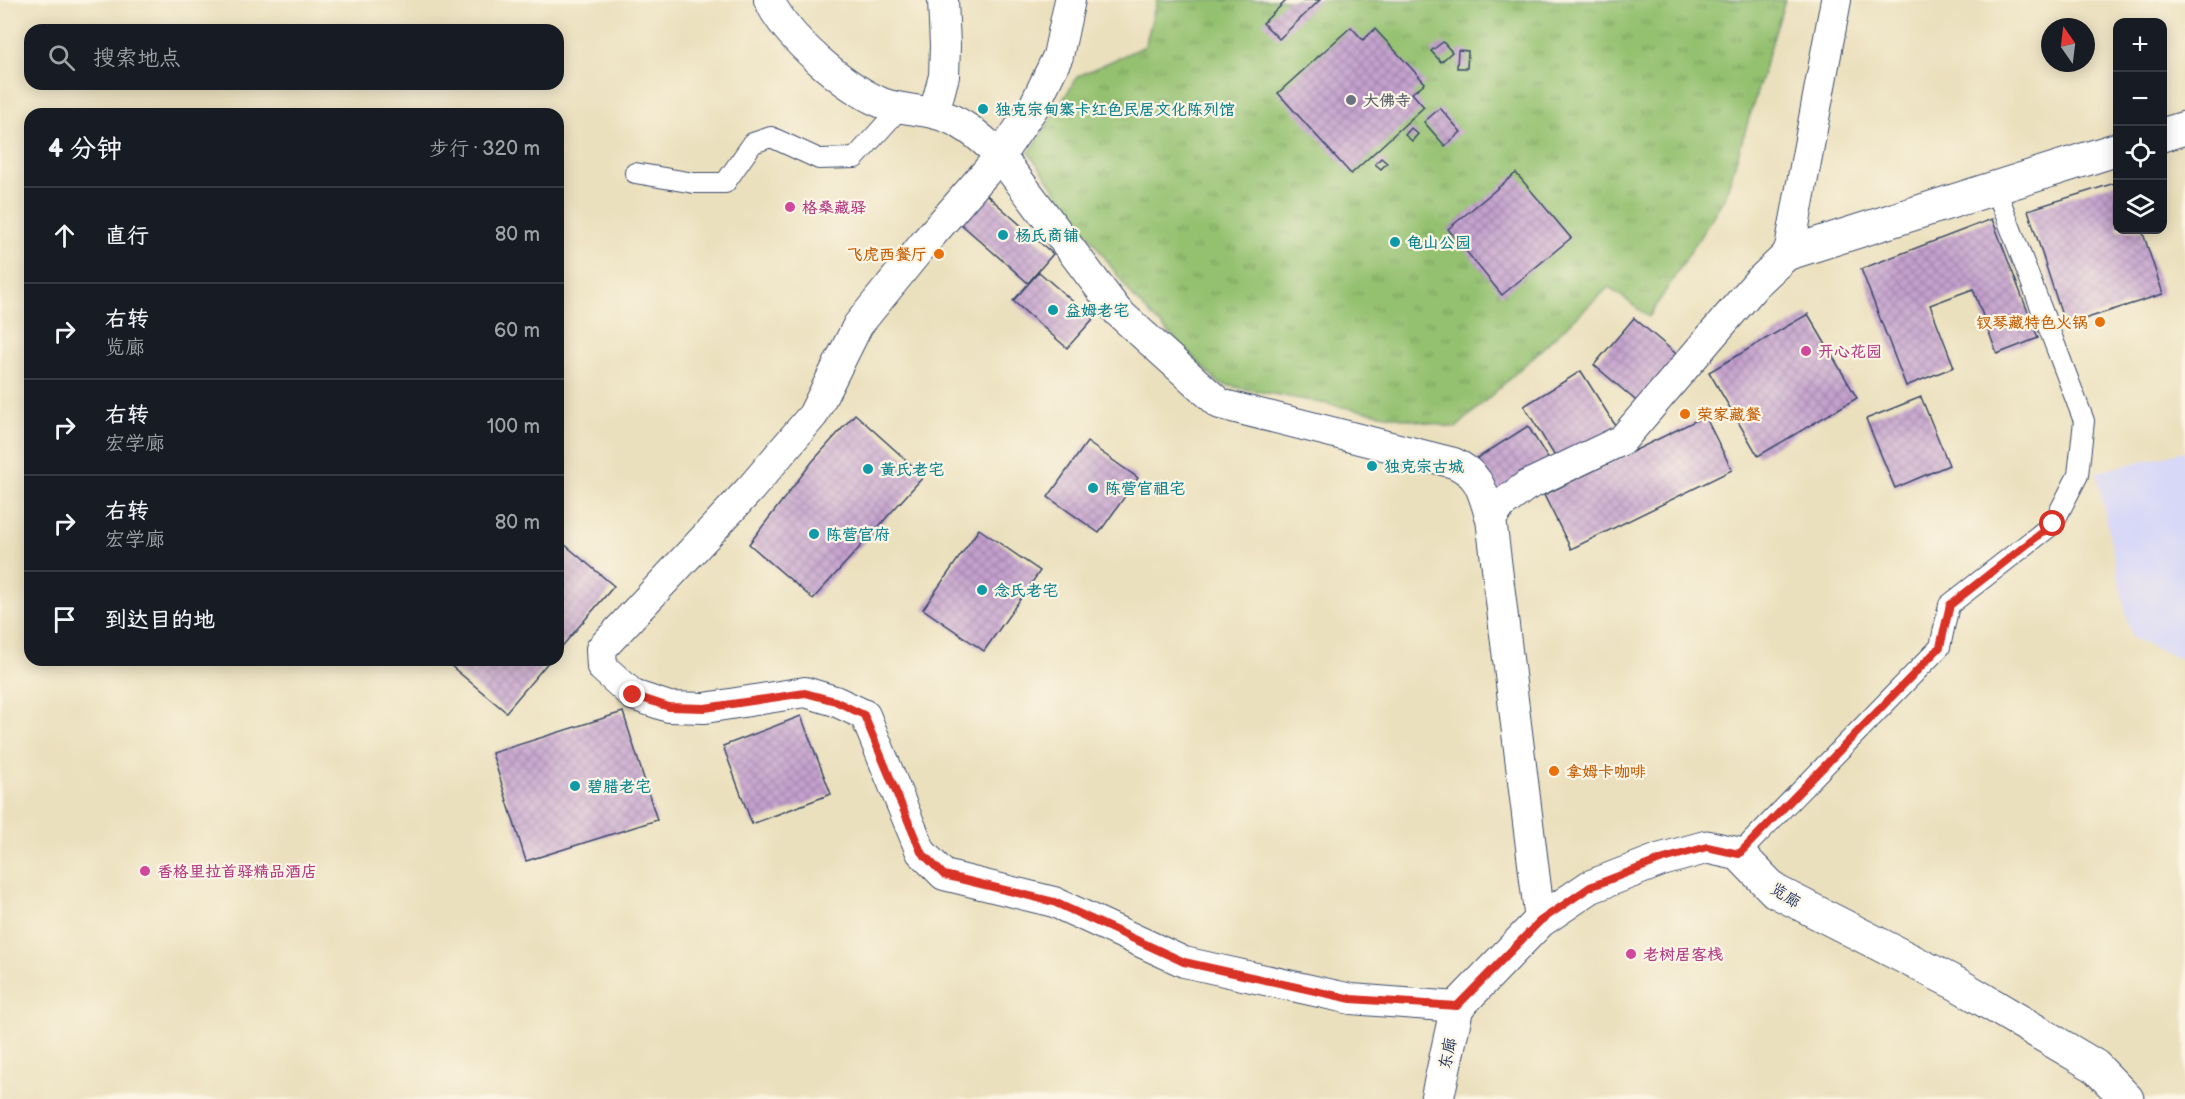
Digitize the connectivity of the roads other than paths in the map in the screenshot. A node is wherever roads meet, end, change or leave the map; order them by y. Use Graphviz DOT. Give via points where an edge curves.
graph roads {
  1 [pos="769,0"];
  2 [pos="943,0"];
  3 [pos="1070,0"];
  4 [pos="1836,0"];
  5 [pos="900,108"];
  6 [pos="934,113"];
  7 [pos="2185,128"];
  8 [pos="2167,134"];
  9 [pos="2113,151"];
  10 [pos="1000,156"];
  11 [pos="635,173"];
  12 [pos="1995,187"];
  13 [pos="1789,253"];
  14 [pos="1491,519"];
  15 [pos="1739,854"];
  16 [pos="1540,921"];
  17 [pos="1457,1006"];
  18 [pos="1437,1099"];
  19 [pos="2127,1099"];
  1 -- 5 [label="street" via="798,42 832,71 859,91"];
  2 -- 6 [label="street" via="944,76"];
  3 -- 10 [label="street" via="1058,56 1033,108"];
  4 -- 13 [label="street"];
  5 -- 6 [label="street"];
  5 -- 11 [label="lane" via="855,158 819,159 771,136 753,143 725,183 694,183"];
  6 -- 10 [label="street" via="970,129"];
  7 -- 8 [label="street"];
  9 -- 12 [label="street"];
  10 -- 14 [label="street" via="1119,312 1220,404 1454,463 1468,469 1478,480"];
  10 -- 17 [label="street" via="858,325 813,415 751,488 601,649 602,667 633,695 669,707 705,708 805,693 864,715 921,852 944,875 1054,902 1184,962 1351,999"];
  12 -- 13 [label="street"];
  12 -- 15 [label="lane" via="2084,421 2078,474 2053,524 1950,605 1940,647"];
  13 -- 14 [label="street" via="1756,284 1622,440 1526,486 1502,504"];
  14 -- 16 [label="street"];
  15 -- 16 [label="street" via="1707,847 1660,860 1590,887"];
  15 -- 19 [label="street, 览廊" via="1775,891 1957,984 2095,1066"];
  16 -- 17 [label="street"];
  17 -- 18 [label="street, 东廊"];
}
